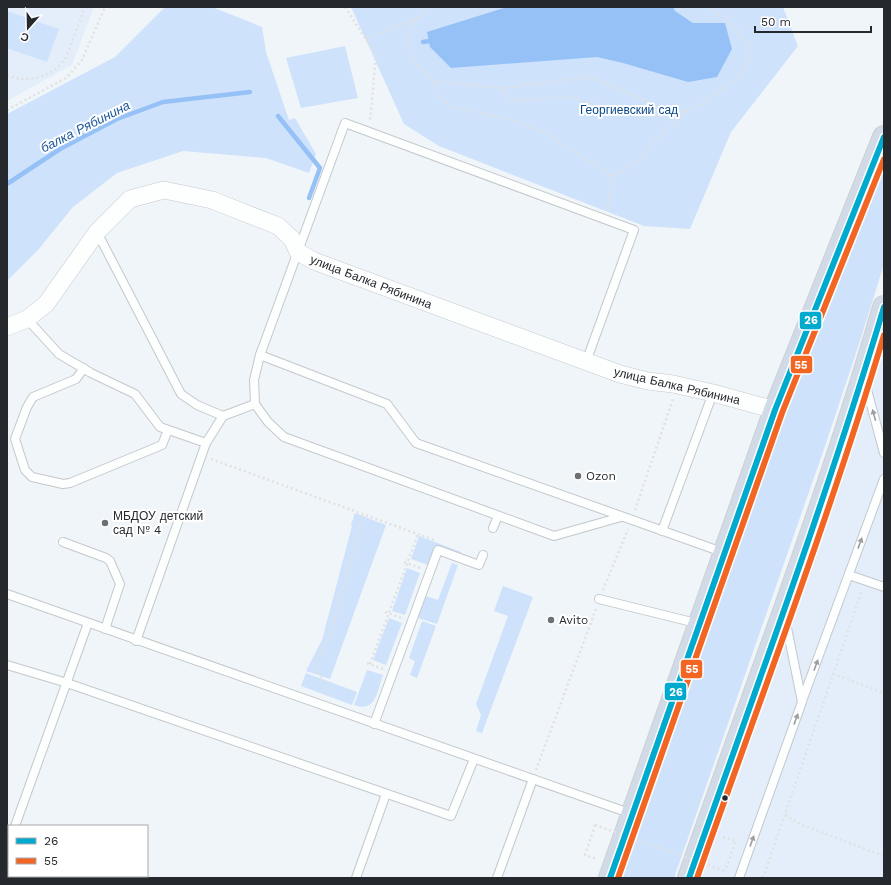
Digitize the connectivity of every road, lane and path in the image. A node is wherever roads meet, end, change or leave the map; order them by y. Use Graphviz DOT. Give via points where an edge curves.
graph roads {
  1 [pos="85,7"];
  2 [pos="105,7"];
  3 [pos="345,7"];
  4 [pos="429,7"];
  5 [pos="707,7"];
  6 [pos="416,19"];
  7 [pos="366,39"];
  8 [pos="7,75"];
  9 [pos="434,81"];
  10 [pos="502,88"];
  11 [pos="7,110"];
  12 [pos="688,110"];
  13 [pos="659,116"];
  14 [pos="369,132"];
  15 [pos="884,137"];
  16 [pos="612,176"];
  17 [pos="606,220"];
  18 [pos="97,232"];
  19 [pos="298,252"];
  20 [pos="884,308"];
  21 [pos="27,319"];
  22 [pos="7,327"];
  23 [pos="260,355"];
  24 [pos="586,362"];
  25 [pos="84,368"];
  26 [pos="864,377"];
  27 [pos="678,386"];
  28 [pos="713,393"];
  29 [pos="255,404"];
  30 [pos="775,410"];
  31 [pos="223,416"];
  32 [pos="168,430"];
  33 [pos="206,443"];
  34 [pos="884,453"];
  35 [pos="201,455"];
  36 [pos="884,479"];
  37 [pos="364,514"];
  38 [pos="498,516"];
  39 [pos="621,517"];
  40 [pos="631,521"];
  41 [pos="493,528"];
  42 [pos="662,531"];
  43 [pos="418,534"];
  44 [pos="437,541"];
  45 [pos="63,542"];
  46 [pos="725,553"];
  47 [pos="483,555"];
  48 [pos="405,562"];
  49 [pos="430,571"];
  50 [pos="849,575"];
  51 [pos="866,581"];
  52 [pos="884,587"];
  53 [pos="7,594"];
  54 [pos="600,599"];
  55 [pos="784,611"];
  56 [pos="387,613"];
  57 [pos="412,622"];
  58 [pos="88,623"];
  59 [pos="700,624"];
  60 [pos="104,629"];
  61 [pos="136,641"];
  62 [pos="7,665"];
  63 [pos="393,673"];
  64 [pos="833,674"];
  65 [pos="66,683"];
  66 [pos="884,693"];
  67 [pos="331,700"];
  68 [pos="802,702"];
  69 [pos="374,724"];
  70 [pos="474,759"];
  71 [pos="533,779"];
  72 [pos="386,794"];
  73 [pos="633,814"];
  74 [pos="785,815"];
  75 [pos="15,825"];
  76 [pos="736,841"];
  77 [pos="585,855"];
  78 [pos="884,856"];
  79 [pos="356,878"];
  80 [pos="496,878"];
  81 [pos="610,878"];
  82 [pos="689,878"];
  83 [pos="739,878"];
  84 [pos="763,878"];
  1 -- 8 [label="path" via="65,58 58,66 40,77 30,79"];
  2 -- 11 [label="path" via="82,60 66,78"];
  3 -- 7 [label="path"];
  4 -- 6 [label="path"];
  5 -- 12 [label="path" via="725,17 750,48 749,64 732,82"];
  6 -- 7 [label="path"];
  6 -- 9 [label="path" via="406,39 414,62"];
  7 -- 14 [label="path" via="376,55"];
  9 -- 10 [label="path"];
  9 -- 16 [label="path" via="440,98 453,107 513,120 547,134"];
  10 -- 13 [label="path" via="512,101 570,97 638,116"];
  10 -- 13 [label="path" via="590,78 655,104"];
  12 -- 13 [label="path"];
  12 -- 16 [label="path" via="638,161"];
  14 -- 17 [label="lane"];
  14 -- 19 [label="lane" via="345,123"];
  15 -- 30 [label="highway"];
  16 -- 17 [label="path"];
  17 -- 24 [label="lane" via="634,230"];
  18 -- 19 [label="street, улица Балка Рябинина" via="130,199 164,190 212,200 278,226 292,239"];
  18 -- 21 [label="street, улица Балка Рябинина" via="46,304"];
  18 -- 31 [label="lane" via="181,394 197,405"];
  19 -- 23 [label="lane"];
  19 -- 24 [label="street, улица Балка Рябинина" via="314,261"];
  20 -- 26 [label="highway"];
  21 -- 22 [label="street, улица Балка Рябинина"];
  21 -- 25 [label="lane" via="59,354"];
  23 -- 29 [label="lane" via="254,380"];
  23 -- 39 [label="lane" via="387,404 416,443"];
  24 -- 27 [label="street, улица Балка Рябинина" via="620,374"];
  25 -- 32 [label="lane" via="134,394 160,427"];
  25 -- 32 [label="lane" via="76,379 33,397 27,407 14,439 25,470 32,477 63,484 70,483 162,445"];
  34 -- 26 [label="lane, one-way"];
  26 -- 55 [label="highway"];
  27 -- 28 [label="street, улица Балка Рябинина"];
  27 -- 40 [label="path"];
  28 -- 30 [label="street, улица Балка Рябинина"];
  28 -- 42 [label="lane"];
  29 -- 31 [label="lane"];
  29 -- 38 [label="lane" via="268,422 284,437"];
  30 -- 46 [label="highway"];
  31 -- 33 [label="lane"];
  32 -- 33 [label="lane"];
  33 -- 35 [label="lane"];
  35 -- 37 [label="path"];
  35 -- 61 [label="lane"];
  50 -- 36 [label="lane, one-way"];
  37 -- 43 [label="path"];
  37 -- 67 [label="path" via="330,635 317,660 316,669 328,687"];
  38 -- 39 [label="lane" via="554,536"];
  38 -- 41 [label="lane"];
  39 -- 40 [label="lane"];
  40 -- 42 [label="lane"];
  40 -- 54 [label="path"];
  42 -- 46 [label="lane"];
  43 -- 44 [label="path"];
  43 -- 48 [label="path"];
  45 -- 60 [label="lane" via="106,558 112,564 120,584"];
  46 -- 59 [label="highway"];
  47 -- 49 [label="lane" via="479,565 438,550"];
  48 -- 49 [label="path"];
  48 -- 56 [label="path"];
  49 -- 57 [label="lane"];
  50 -- 51 [label="lane"];
  68 -- 50 [label="lane, one-way"];
  51 -- 52 [label="lane"];
  51 -- 64 [label="path"];
  53 -- 58 [label="lane"];
  54 -- 59 [label="lane"];
  54 -- 71 [label="path"];
  55 -- 68 [label="lane"];
  55 -- 82 [label="highway"];
  56 -- 57 [label="path"];
  56 -- 63 [label="path" via="368,664"];
  57 -- 63 [label="lane"];
  58 -- 60 [label="lane"];
  58 -- 65 [label="lane"];
  59 -- 73 [label="highway"];
  60 -- 61 [label="lane"];
  61 -- 69 [label="lane"];
  62 -- 65 [label="lane"];
  63 -- 69 [label="lane"];
  64 -- 66 [label="path"];
  64 -- 74 [label="path"];
  65 -- 72 [label="lane"];
  65 -- 75 [label="lane"];
  83 -- 68 [label="lane, one-way"];
  69 -- 70 [label="lane"];
  70 -- 71 [label="lane"];
  70 -- 72 [label="lane" via="451,816"];
  71 -- 73 [label="lane"];
  71 -- 80 [label="lane"];
  72 -- 79 [label="lane"];
  73 -- 81 [label="highway"];
  74 -- 78 [label="path" via="802,825"];
  74 -- 84 [label="path"];
  76 -- 77 [label="path, bridge" via="725,871 595,825"];
}
